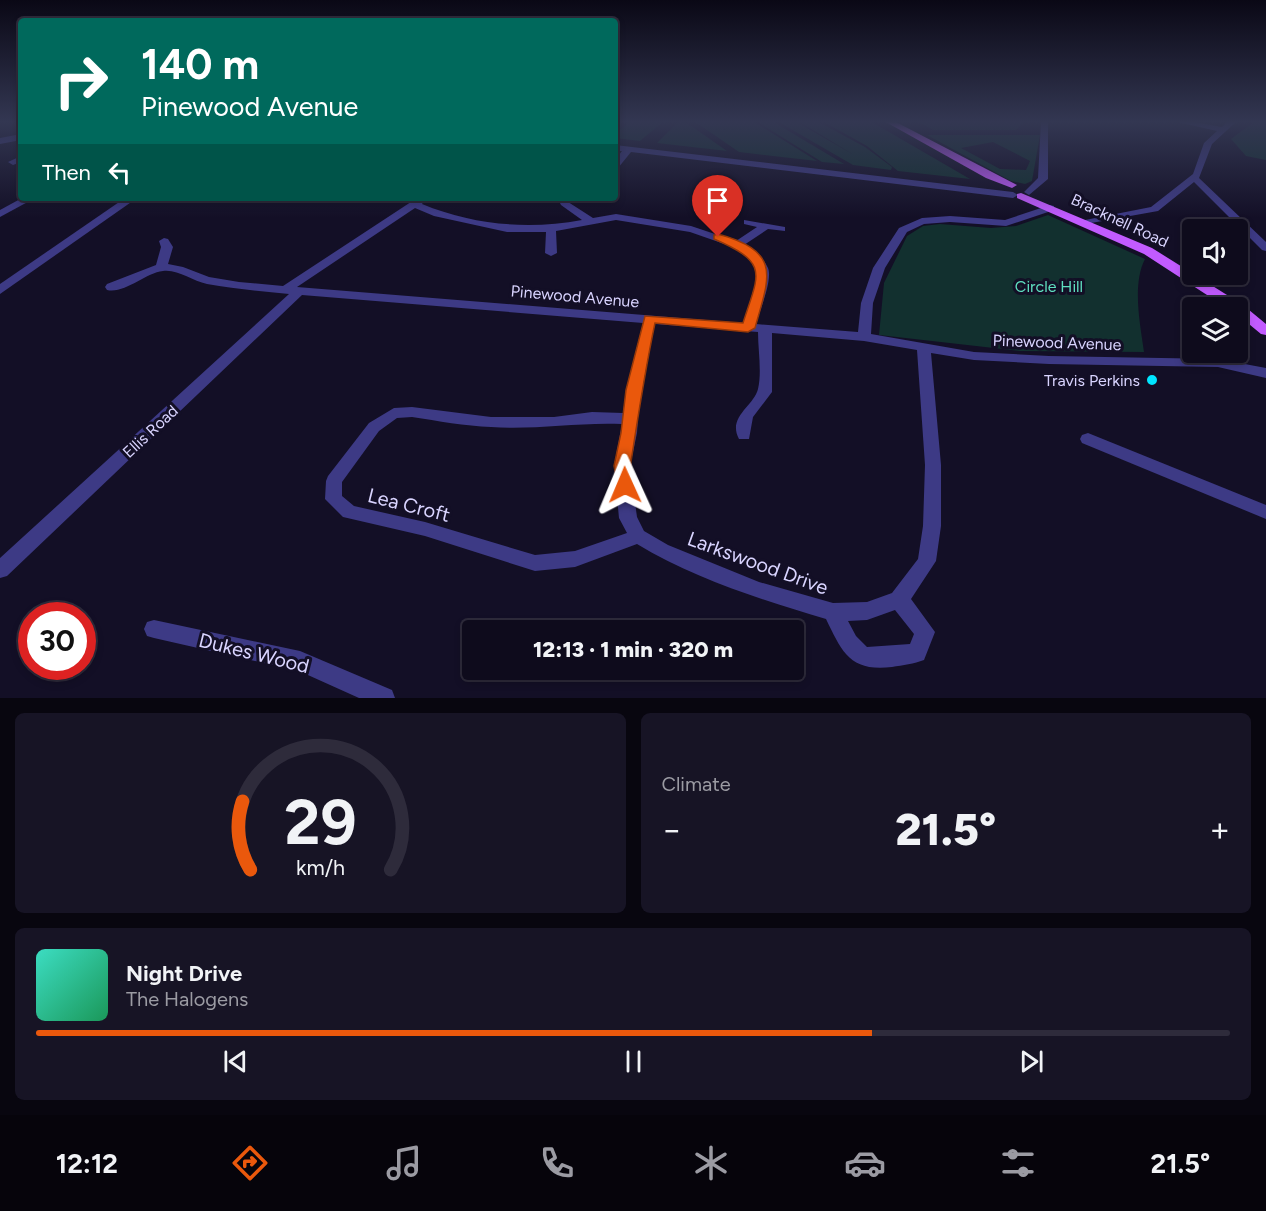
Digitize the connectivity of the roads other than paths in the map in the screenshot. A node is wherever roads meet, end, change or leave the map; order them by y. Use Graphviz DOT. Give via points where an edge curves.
graph roads {
  1 [pos="626,154"];
  2 [pos="658,154"];
  3 [pos="948,154"];
  4 [pos="1043,154"];
  5 [pos="1204,154"];
  6 [pos="618,170"];
  7 [pos="1193,179"];
  8 [pos="1019,190"];
  9 [pos="24,201"];
  10 [pos="128,201"];
  11 [pos="419,201"];
  12 [pos="565,202"];
  13 [pos="1049,207"];
  14 [pos="0,214"];
  15 [pos="590,221"];
  16 [pos="748,222"];
  17 [pos="1084,223"];
  18 [pos="764,227"];
  19 [pos="550,229"];
  20 [pos="781,229"];
  21 [pos="164,241"];
  22 [pos="737,245"];
  23 [pos="1266,248"];
  24 [pos="551,253"];
  25 [pos="161,267"];
  26 [pos="111,287"];
  27 [pos="0,290"];
  28 [pos="293,290"];
  29 [pos="1220,297"];
  30 [pos="1248,317"];
  31 [pos="650,319"];
  32 [pos="748,328"];
  33 [pos="765,328"];
  34 [pos="1266,331"];
  35 [pos="864,337"];
  36 [pos="924,349"];
  37 [pos="1266,373"];
  38 [pos="630,418"];
  39 [pos="744,435"];
  40 [pos="1088,439"];
  41 [pos="1266,512"];
  42 [pos="638,536"];
  43 [pos="4,562"];
  44 [pos="900,600"];
  45 [pos="832,612"];
  46 [pos="154,629"];
  47 [pos="384,698"];
  1 -- 6 [label="street"];
  2 -- 8 [label="street" via="977,192"];
  3 -- 8 [label="main road, Bracknell Road"];
  4 -- 8 [label="street" via="1043,179"];
  5 -- 7 [label="street"];
  7 -- 17 [label="street" via="1154,209"];
  7 -- 23 [label="street"];
  8 -- 13 [label="main road, Bracknell Road"];
  9 -- 14 [label="street"];
  10 -- 27 [label="street"];
  11 -- 19 [label="street" via="438,214 486,226"];
  11 -- 28 [label="street, Ellis Road"];
  12 -- 15 [label="street"];
  13 -- 17 [label="main road, Bracknell Road"];
  13 -- 35 [label="street" via="1006,223 932,220 903,230 879,268 867,303"];
  15 -- 19 [label="street"];
  15 -- 22 [label="street" via="631,219 691,229"];
  16 -- 18 [label="street"];
  17 -- 29 [label="main road, Bracknell Road" via="1163,259"];
  18 -- 20 [label="street"];
  18 -- 22 [label="street"];
  19 -- 24 [label="street"];
  21 -- 25 [label="street" via="167,247"];
  22 -- 32 [label="street" via="763,269"];
  25 -- 26 [label="street"];
  25 -- 28 [label="street, Pinewood Avenue" via="220,283"];
  28 -- 31 [label="street, Pinewood Avenue"];
  28 -- 43 [label="street, Ellis Road"];
  30 -- 34 [label="main road, Bracknell Road"];
  31 -- 32 [label="street, Pinewood Avenue"];
  31 -- 38 [label="street"];
  32 -- 33 [label="street, Pinewood Avenue"];
  33 -- 35 [label="street, Pinewood Avenue"];
  33 -- 39 [label="street" via="765,392 746,416"];
  35 -- 36 [label="street, Pinewood Avenue"];
  36 -- 37 [label="street, Pinewood Avenue" via="1031,360 1218,363"];
  36 -- 44 [label="street" via="933,465 932,526 927,561"];
  38 -- 42 [label="street" via="622,466 628,518"];
  38 -- 42 [label="street, Lea Croft" via="491,422 394,413 374,427 334,481 334,499 349,512 425,529 535,563 586,558"];
  40 -- 41 [label="street"];
  42 -- 45 [label="street, Larkswood Drive" via="757,590"];
  44 -- 45 [label="street, Larkswood Drive" via="867,611"];
  44 -- 45 [label="street" via="925,632 917,653 870,659 852,650"];
  46 -- 47 [label="street, Dukes Wood" via="300,661"];
}
